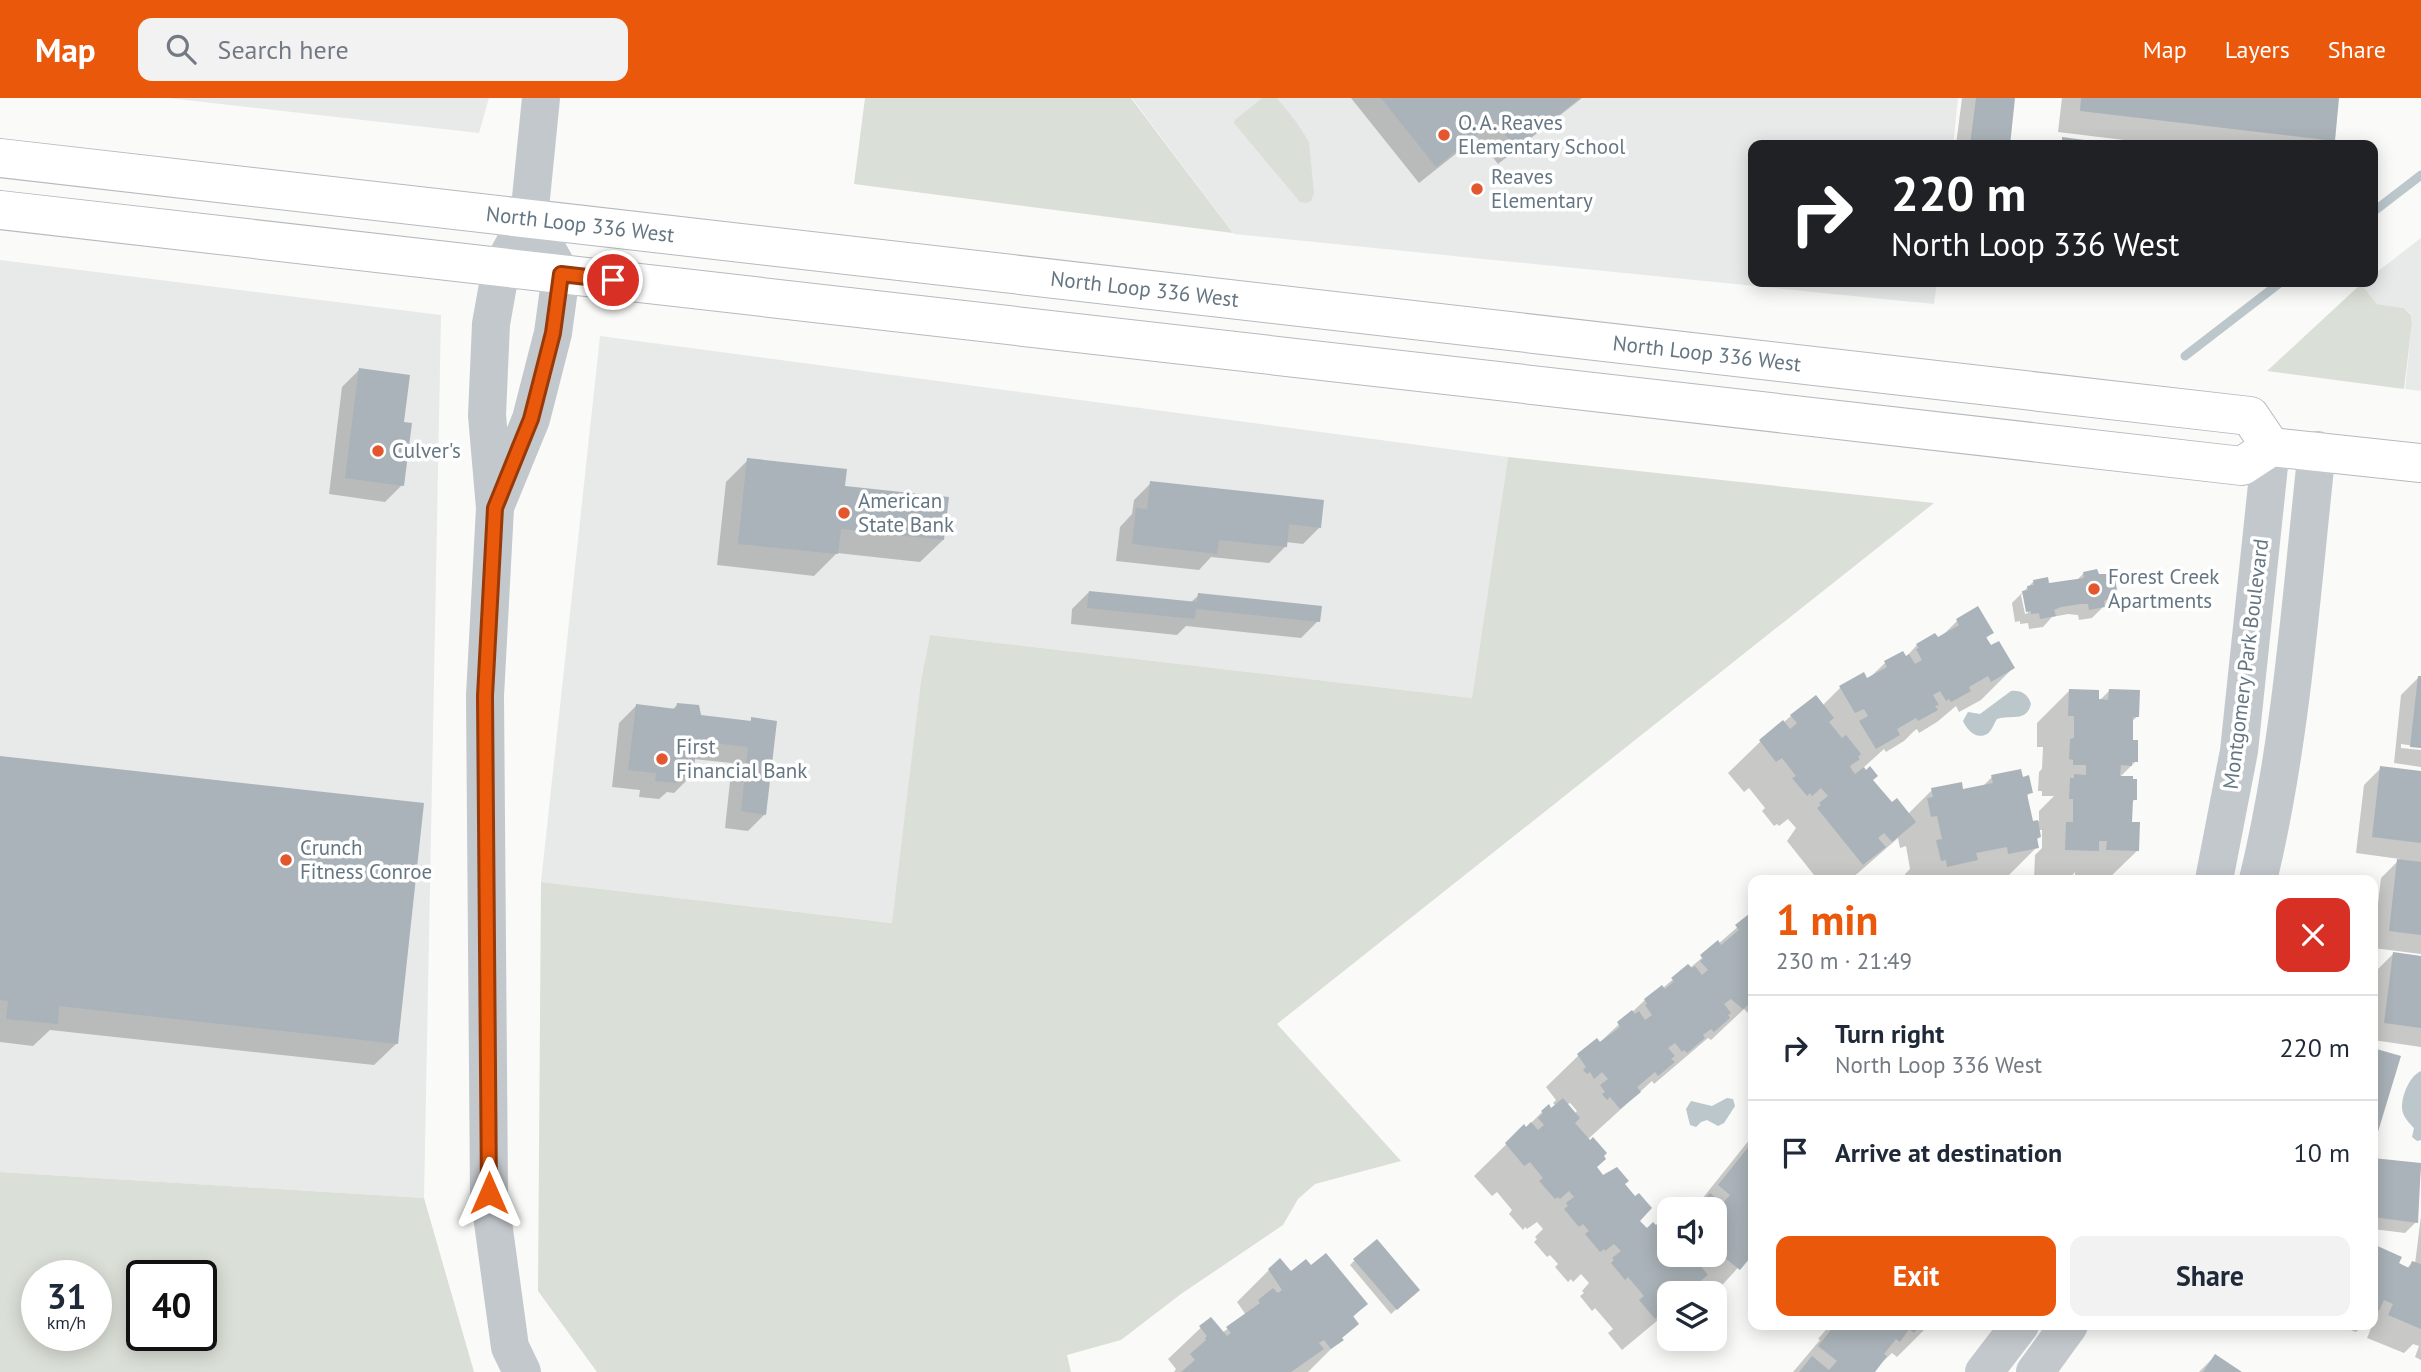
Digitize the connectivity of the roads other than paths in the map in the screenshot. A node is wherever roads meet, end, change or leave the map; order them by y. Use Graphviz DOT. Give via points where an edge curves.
graph roads {
  1 [pos="541,98"];
  2 [pos="0,158"];
  3 [pos="0,210"];
  4 [pos="529,218"];
  5 [pos="501,268"];
  6 [pos="561,274"];
  7 [pos="1318,309"];
  8 [pos="1306,357"];
  9 [pos="2271,447"];
  10 [pos="2317,450"];
  11 [pos="2421,463"];
  12 [pos="495,508"];
  13 [pos="2215,875"];
  14 [pos="2259,875"];
  15 [pos="2016,1330"];
  16 [pos="2065,1330"];
  17 [pos="522,1372"];
  18 [pos="1984,1372"];
  19 [pos="2035,1372"];
  1 -- 4 [label="street"];
  2 -- 4 [label="main road, North Loop 336 West"];
  3 -- 5 [label="main road"];
  4 -- 5 [label="street"];
  4 -- 6 [label="street"];
  4 -- 7 [label="main road, North Loop 336 West"];
  5 -- 6 [label="main road"];
  5 -- 12 [label="street" via="491,324 487,415"];
  6 -- 8 [label="main road"];
  6 -- 12 [label="street" via="553,333 531,419"];
  7 -- 8 [label="main road"];
  7 -- 9 [label="main road, North Loop 336 West" via="2250,416"];
  8 -- 9 [label="main road" via="2242,466"];
  9 -- 10 [label="main road"];
  9 -- 13 [label="street, Montgomery Park Boulevard" via="2239,751"];
  10 -- 11 [label="main road"];
  10 -- 14 [label="street" via="2284,745"];
  12 -- 17 [label="street" via="485,696 489,1193 510,1346"];
  15 -- 18 [label="street"];
  16 -- 19 [label="street"];
}
